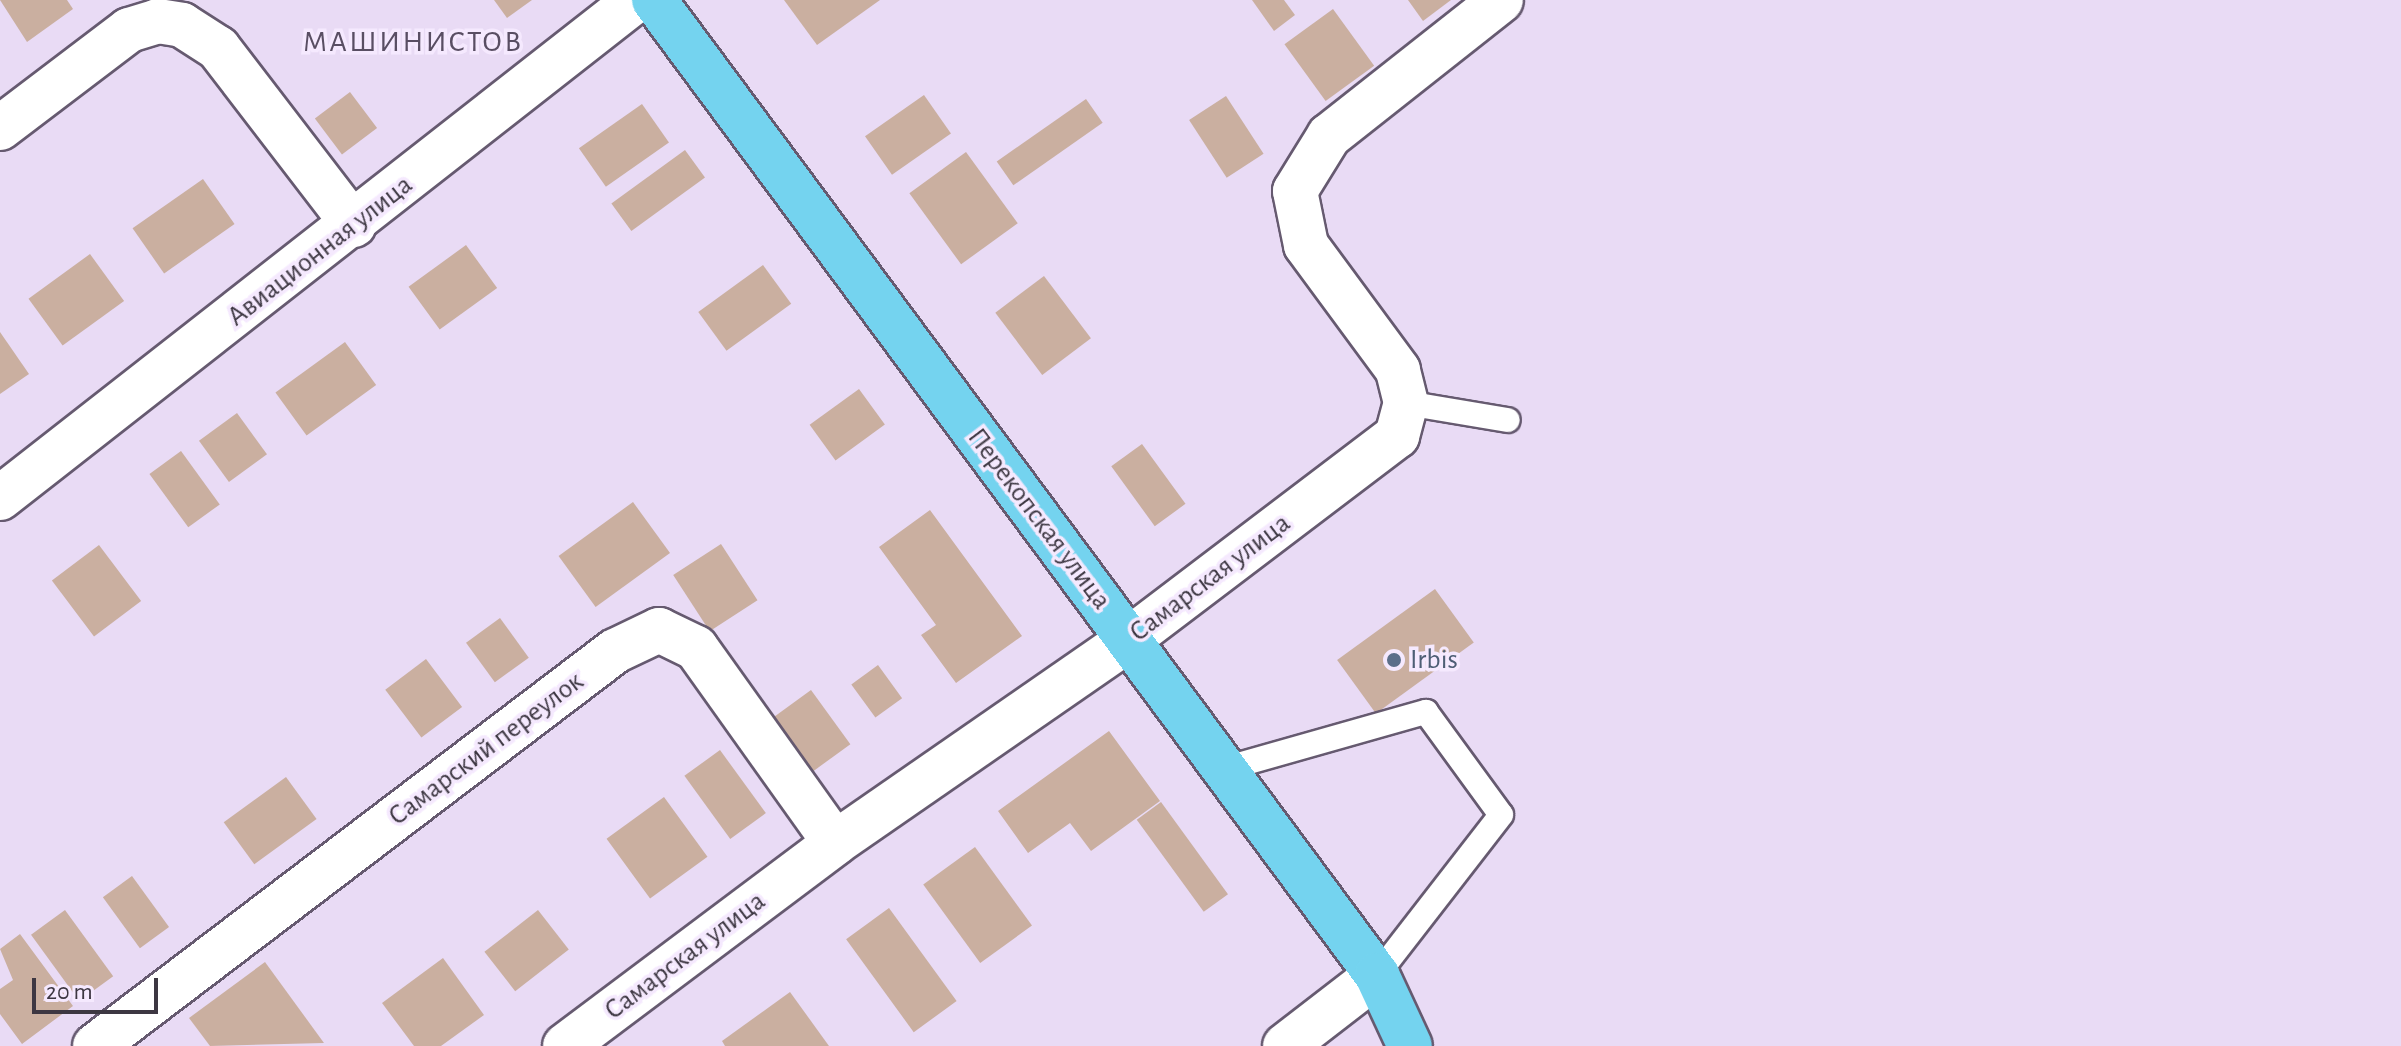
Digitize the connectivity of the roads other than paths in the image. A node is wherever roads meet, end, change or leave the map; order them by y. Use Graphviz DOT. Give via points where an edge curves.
graph roads {
  1 [pos="636,0"];
  2 [pos="654,0"];
  3 [pos="1501,0"];
  4 [pos="0,128"];
  5 [pos="354,225"];
  6 [pos="1406,403"];
  7 [pos="1508,420"];
  8 [pos="0,498"];
  9 [pos="1128,640"];
  10 [pos="1224,769"];
  11 [pos="835,843"];
  12 [pos="1377,975"];
  13 [pos="95,1046"];
  14 [pos="565,1046"];
  15 [pos="1285,1046"];
  16 [pos="1410,1046"];
  1 -- 5 [label="street, Авиационная улица"];
  2 -- 9 [label="main road, Перекопская улица"];
  3 -- 6 [label="street" via="1329,136 1295,191 1306,245 1398,370"];
  4 -- 5 [label="street" via="129,30 158,21 182,25 218,48"];
  5 -- 8 [label="street, Авиационная улица"];
  6 -- 7 [label="lane"];
  6 -- 9 [label="street, Самарская улица" via="1397,436"];
  9 -- 10 [label="main road, Перекопская улица"];
  9 -- 11 [label="street, Самарская улица"];
  10 -- 12 [label="main road, Перекопская улица"];
  10 -- 12 [label="lane" via="1426,712 1501,815"];
  11 -- 13 [label="street, Самарский переулок" via="696,648 659,630 615,651"];
  11 -- 14 [label="street, Самарская улица"];
  12 -- 15 [label="street"];
  12 -- 16 [label="main road, Перекопская улица"];
}
